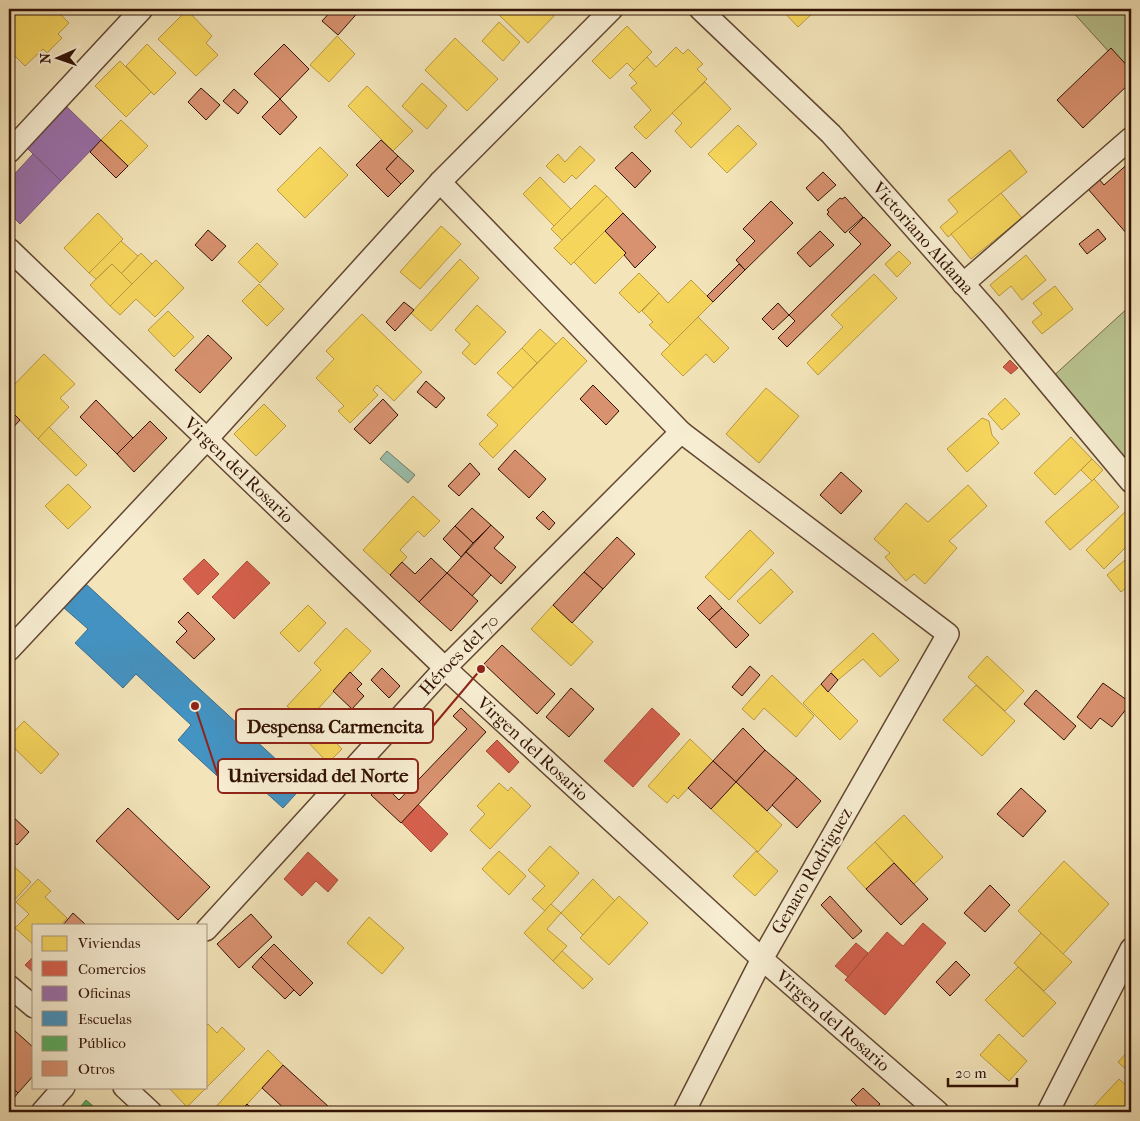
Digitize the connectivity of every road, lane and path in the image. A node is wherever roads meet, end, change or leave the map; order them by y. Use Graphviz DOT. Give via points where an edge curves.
graph roads {
  1 [pos="142,9"];
  2 [pos="612,9"];
  3 [pos="700,9"];
  4 [pos="1131,138"];
  5 [pos="9,152"];
  6 [pos="440,182"];
  7 [pos="9,249"];
  8 [pos="963,284"];
  9 [pos="681,432"];
  10 [pos="206,440"];
  11 [pos="1131,482"];
  12 [pos="9,650"];
  13 [pos="446,668"];
  14 [pos="208,928"];
  15 [pos="1131,949"];
  16 [pos="762,959"];
  17 [pos="9,986"];
  18 [pos="32,1005"];
  19 [pos="63,1088"];
  20 [pos="125,1088"];
  21 [pos="42,1112"];
  22 [pos="151,1112"];
  23 [pos="684,1112"];
  24 [pos="938,1112"];
  25 [pos="1048,1112"];
  1 -- 5 [label="street"];
  2 -- 6 [label="street"];
  3 -- 8 [label="street, Victoriano Aldama" via="831,134"];
  4 -- 8 [label="street"];
  6 -- 9 [label="street"];
  6 -- 10 [label="street"];
  7 -- 10 [label="street, Virgen del Rosario"];
  8 -- 11 [label="street, Victoriano Aldama"];
  9 -- 13 [label="street, Héroes del 70"];
  9 -- 16 [label="street, Genaro Rodriguez" via="948,634"];
  10 -- 12 [label="street"];
  10 -- 13 [label="street, Virgen del Rosario"];
  13 -- 14 [label="street, Héroes del 70"];
  13 -- 16 [label="street, Virgen del Rosario"];
  15 -- 25 [label="street"];
  16 -- 23 [label="street, Genaro Rodriguez"];
  16 -- 24 [label="street, Virgen del Rosario"];
  17 -- 18 [label="street"];
  19 -- 21 [label="street"];
  20 -- 22 [label="street"];
}
